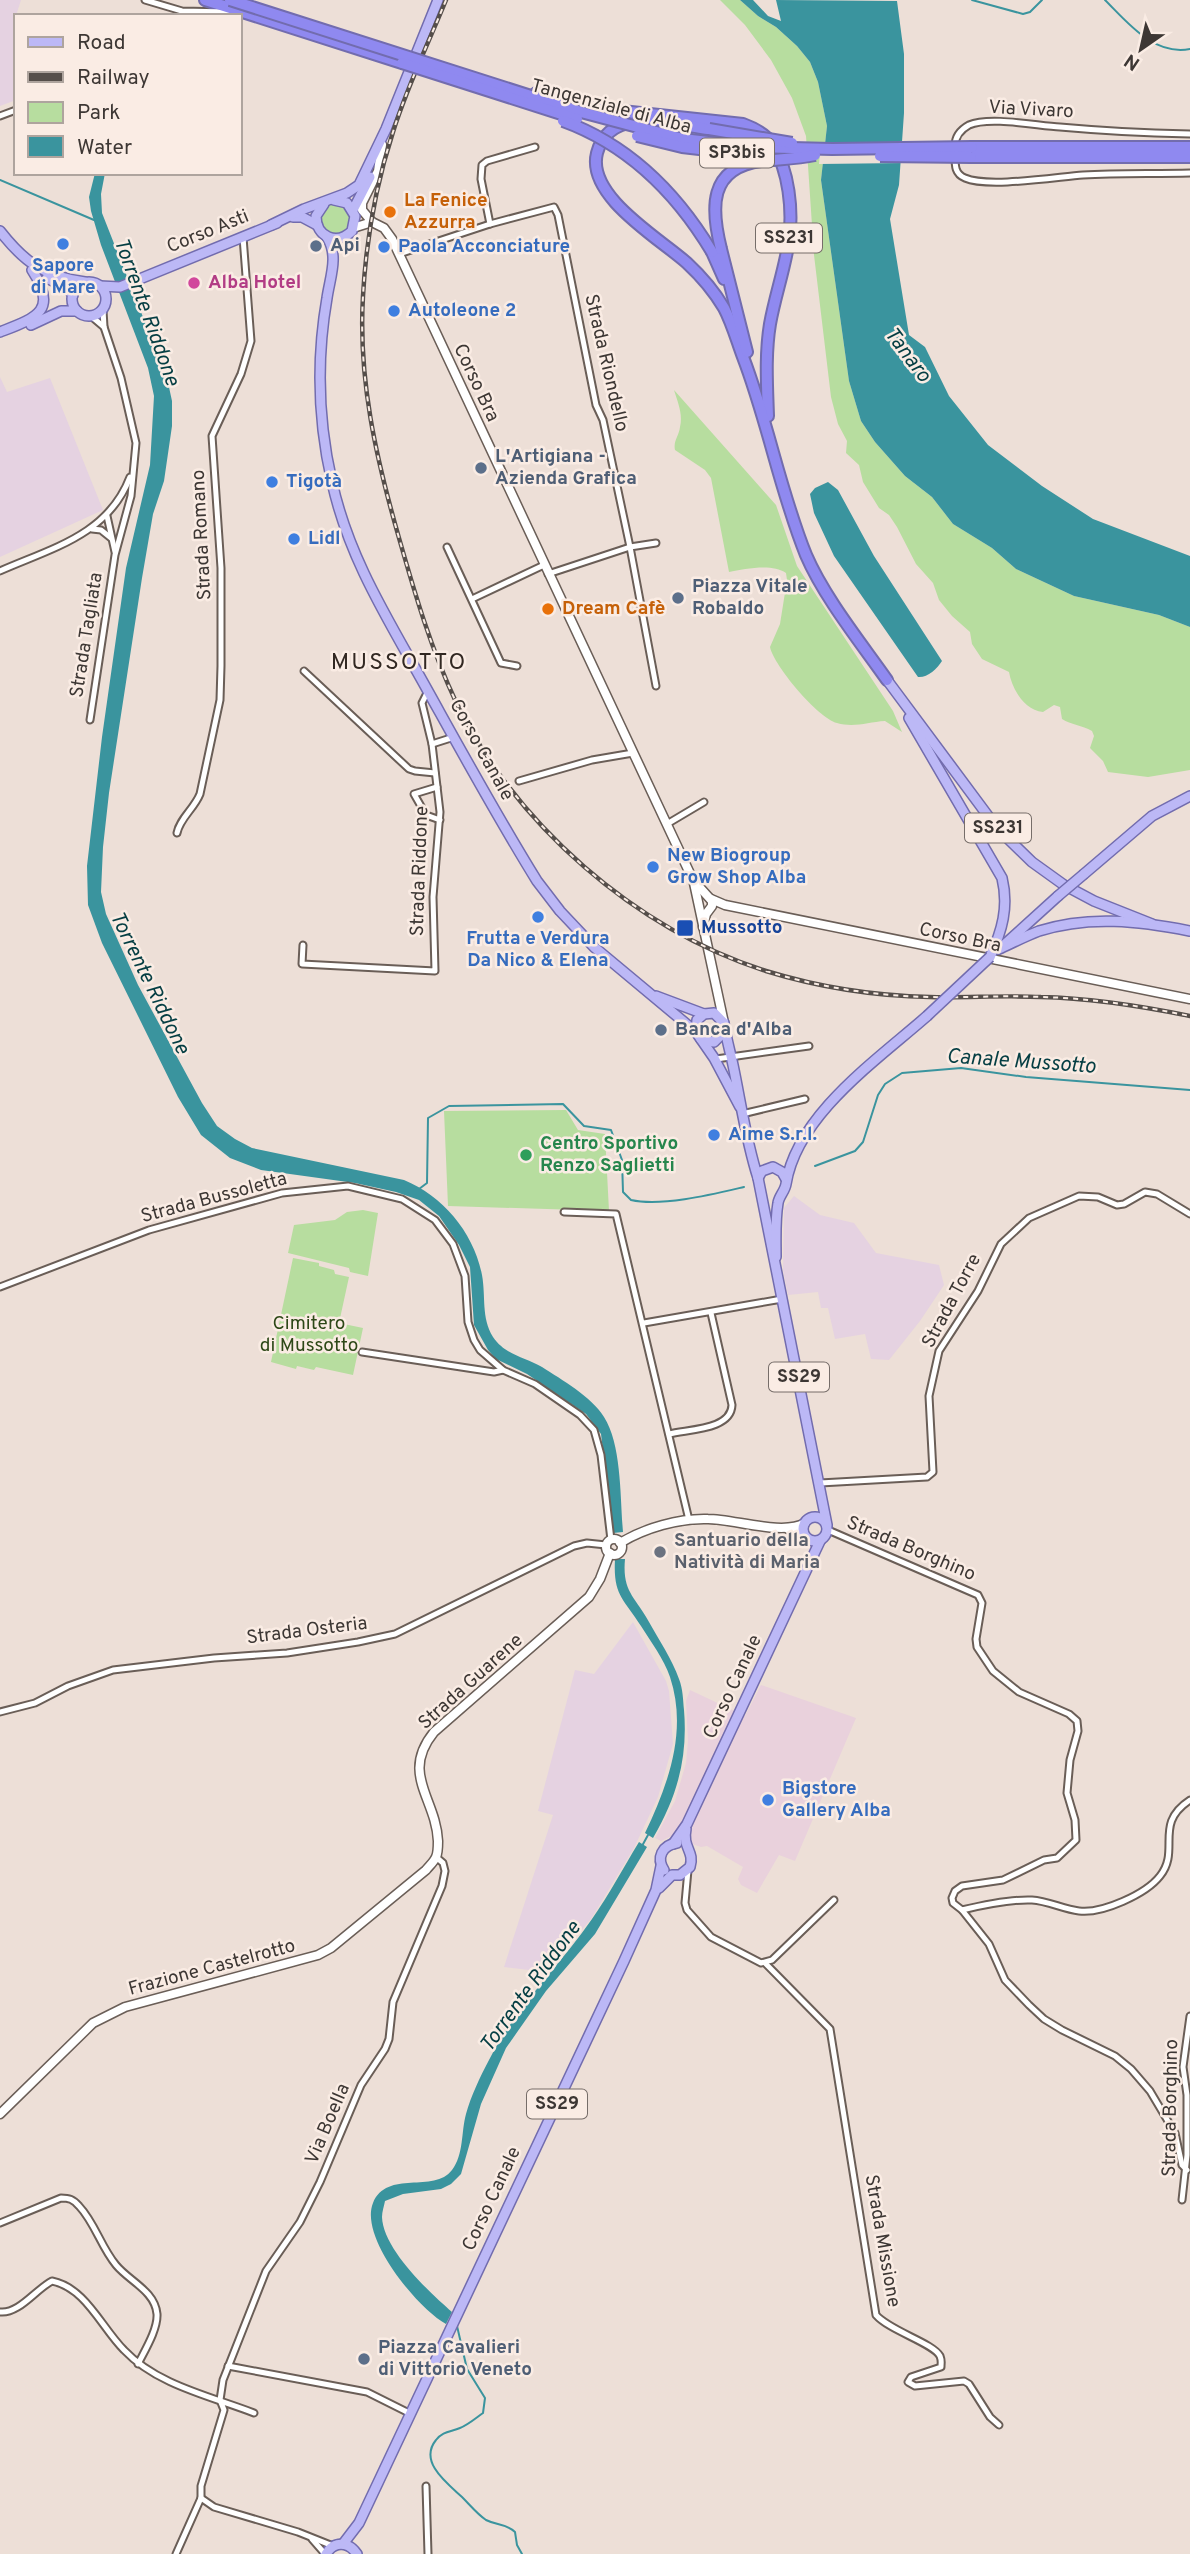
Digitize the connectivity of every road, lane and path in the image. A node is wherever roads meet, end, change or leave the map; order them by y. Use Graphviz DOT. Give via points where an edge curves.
graph roads {
  1 [pos="145,0"];
  2 [pos="205,0"];
  3 [pos="230,0"];
  4 [pos="245,0"];
  5 [pos="438,0"];
  6 [pos="233,14"];
  7 [pos="242,17"];
  8 [pos="415,54"];
  9 [pos="409,70"];
  10 [pos="511,94"];
  11 [pos="386,129"];
  12 [pos="1190,135"];
  13 [pos="382,145"];
  14 [pos="536,147"];
  15 [pos="1190,148"];
  16 [pos="832,149"];
  17 [pos="972,152"];
  18 [pos="815,155"];
  19 [pos="1190,157"];
  20 [pos="1190,173"];
  21 [pos="329,201"];
  22 [pos="353,211"];
  23 [pos="372,222"];
  24 [pos="490,224"];
  25 [pos="271,225"];
  26 [pos="317,225"];
  27 [pos="353,228"];
  28 [pos="0,231"];
  29 [pos="243,237"];
  30 [pos="327,237"];
  31 [pos="345,237"];
  32 [pos="0,240"];
  33 [pos="716,251"];
  34 [pos="399,254"];
  35 [pos="32,270"];
  36 [pos="85,282"];
  37 [pos="330,283"];
  38 [pos="100,286"];
  39 [pos="121,287"];
  40 [pos="72,297"];
  41 [pos="105,306"];
  42 [pos="77,311"];
  43 [pos="61,312"];
  44 [pos="91,316"];
  45 [pos="104,327"];
  46 [pos="0,332"];
  47 [pos="0,338"];
  48 [pos="755,388"];
  49 [pos="769,432"];
  50 [pos="132,471"];
  51 [pos="109,514"];
  52 [pos="123,522"];
  53 [pos="90,529"];
  54 [pos="113,540"];
  55 [pos="656,543"];
  56 [pos="447,547"];
  57 [pos="630,547"];
  58 [pos="116,555"];
  59 [pos="544,565"];
  60 [pos="0,571"];
  61 [pos="548,574"];
  62 [pos="471,599"];
  63 [pos="517,666"];
  64 [pos="304,671"];
  65 [pos="887,680"];
  66 [pos="656,686"];
  67 [pos="428,691"];
  68 [pos="90,719"];
  69 [pos="454,737"];
  70 [pos="432,744"];
  71 [pos="633,753"];
  72 [pos="435,773"];
  73 [pos="519,780"];
  74 [pos="437,787"];
  75 [pos="1190,796"];
  76 [pos="704,802"];
  77 [pos="440,820"];
  78 [pos="667,824"];
  79 [pos="177,833"];
  80 [pos="706,904"];
  81 [pos="1152,923"];
  82 [pos="1190,932"];
  83 [pos="303,945"];
  84 [pos="994,951"];
  85 [pos="719,999"];
  86 [pos="1190,999"];
  87 [pos="673,1008"];
  88 [pos="707,1013"];
  89 [pos="724,1027"];
  90 [pos="698,1036"];
  91 [pos="809,1046"];
  92 [pos="731,1056"];
  93 [pos="714,1058"];
  94 [pos="805,1099"];
  95 [pos="741,1110"];
  96 [pos="795,1152"];
  97 [pos="751,1153"];
  98 [pos="773,1168"];
  99 [pos="786,1179"];
  100 [pos="758,1183"];
  101 [pos="782,1192"];
  102 [pos="564,1212"];
  103 [pos="1190,1214"];
  104 [pos="777,1272"];
  105 [pos="0,1287"];
  106 [pos="782,1298"];
  107 [pos="711,1313"];
  108 [pos="644,1323"];
  109 [pos="362,1352"];
  110 [pos="503,1370"];
  111 [pos="669,1434"];
  112 [pos="820,1483"];
  113 [pos="689,1520"];
  114 [pos="809,1520"];
  115 [pos="785,1528"];
  116 [pos="827,1528"];
  117 [pos="806,1538"];
  118 [pos="820,1541"];
  119 [pos="620,1543"];
  120 [pos="609,1546"];
  121 [pos="809,1566"];
  122 [pos="0,1712"];
  123 [pos="1190,1800"];
  124 [pos="687,1824"];
  125 [pos="673,1844"];
  126 [pos="686,1847"];
  127 [pos="436,1857"];
  128 [pos="662,1866"];
  129 [pos="688,1870"];
  130 [pos="674,1875"];
  131 [pos="688,1889"];
  132 [pos="656,1890"];
  133 [pos="834,1900"];
  134 [pos="962,1910"];
  135 [pos="765,1963"];
  136 [pos="1190,2016"];
  137 [pos="0,2114"];
  138 [pos="1187,2170"];
  139 [pos="1182,2200"];
  140 [pos="0,2223"];
  141 [pos="0,2312"];
  142 [pos="138,2364"];
  143 [pos="228,2365"];
  144 [pos="220,2400"];
  145 [pos="254,2413"];
  146 [pos="411,2414"];
  147 [pos="999,2425"];
  148 [pos="426,2486"];
  149 [pos="201,2498"];
  150 [pos="359,2523"];
  151 [pos="310,2537"];
  152 [pos="343,2544"];
  153 [pos="333,2546"];
  154 [pos="355,2551"];
  155 [pos="176,2554"];
  156 [pos="325,2554"];
  157 [pos="428,2554"];
  1 -- 6 [label="street" via="182,11"];
  2 -- 10 [label="highway, Tangenziale di Alba / SS231, bridge"];
  3 -- 10 [label="highway, Tangenziale di Alba / SS231, bridge"];
  4 -- 8 [label="street"];
  5 -- 8 [label="main road"];
  7 -- 9 [label="street"];
  8 -- 9 [label="main road"];
  9 -- 11 [label="main road"];
  10 -- 16 [label="highway, Tangenziale di Alba / SP3bis, bridge" via="683,139"];
  10 -- 18 [label="highway, Tangenziale di Alba / SP3bis, bridge" via="682,147 748,155"];
  10 -- 33 [label="highway, SS231, bridge" via="521,106 593,133 635,161 678,202"];
  10 -- 49 [label="highway, SS231, bridge" via="526,90 594,108 743,124 773,144 787,184 789,239 766,351"];
  11 -- 13 [label="main road"];
  11 -- 21 [label="main road" via="359,185"];
  12 -- 20 [label="street, Via Vivaro" via="978,123 955,138 955,169 966,179"];
  13 -- 22 [label="main road"];
  13 -- 23 [label="street" via="378,171 362,206"];
  14 -- 24 [label="street" via="482,165"];
  15 -- 17 [label="highway, SP3bis"];
  16 -- 17 [label="highway, Tangenziale di Alba / SP3bis, bridge"];
  16 -- 48 [label="highway, bridge" via="638,120 612,128 600,145 599,179 613,200 688,264 715,294"];
  17 -- 18 [label="highway, Tangenziale di Alba / SP3bis, bridge"];
  17 -- 19 [label="highway, Tangenziale di Alba / SP3bis"];
  18 -- 33 [label="highway, bridge" via="760,161 724,179 714,206"];
  21 -- 22 [label="main road" via="343,201"];
  21 -- 25 [label="main road, Corso Asti"];
  21 -- 26 [label="main road" via="317,212"];
  22 -- 27 [label="main road"];
  23 -- 27 [label="street"];
  23 -- 34 [label="street, Corso Bra" via="384,228"];
  24 -- 34 [label="street, Strada Riondello"];
  24 -- 57 [label="street, Strada Riondello" via="554,207 558,215"];
  25 -- 26 [label="main road, Corso Asti" via="294,216"];
  25 -- 29 [label="main road, Corso Asti"];
  26 -- 30 [label="main road"];
  27 -- 31 [label="main road, SS29"];
  28 -- 36 [label="main road" via="39,269"];
  29 -- 39 [label="main road, Corso Asti"];
  29 -- 79 [label="street, Strada Romano" via="251,341 242,374 212,436 221,568 220,700 200,794"];
  30 -- 31 [label="main road"];
  30 -- 37 [label="main road, Corso Canale / SS29" via="334,255"];
  31 -- 37 [label="main road, Corso Canale / SS29"];
  32 -- 35 [label="main road"];
  33 -- 48 [label="highway, SS231" via="741,320"];
  34 -- 59 [label="street, Corso Bra"];
  35 -- 40 [label="main road" via="68,289"];
  35 -- 46 [label="main road" via="45,295 40,313"];
  36 -- 38 [label="main road"];
  36 -- 40 [label="main road"];
  37 -- 67 [label="main road, Corso Canale / SS29" via="320,342 319,389 332,486 357,562"];
  38 -- 39 [label="main road"];
  38 -- 41 [label="main road" via="106,293"];
  39 -- 41 [label="main road"];
  40 -- 42 [label="main road"];
  40 -- 43 [label="main road"];
  41 -- 44 [label="main road"];
  41 -- 45 [label="street, Strada Tagliata"];
  42 -- 43 [label="main road"];
  42 -- 44 [label="main road"];
  43 -- 47 [label="main road"];
  44 -- 45 [label="street"];
  45 -- 50 [label="street, Strada Tagliata" via="136,443"];
  48 -- 49 [label="highway, SS231"];
  49 -- 65 [label="highway, SS231" via="807,557"];
  50 -- 51 [label="street, Strada Tagliata"];
  50 -- 52 [label="street, Strada Tagliata"];
  51 -- 52 [label="street"];
  51 -- 53 [label="street, Strada Tagliata"];
  51 -- 54 [label="street, Strada Tagliata"];
  52 -- 58 [label="street, Strada Tagliata"];
  53 -- 54 [label="street" via="101,530"];
  53 -- 60 [label="street, Strada Tagliata"];
  54 -- 58 [label="street, Strada Tagliata"];
  55 -- 57 [label="street"];
  56 -- 62 [label="street"];
  57 -- 61 [label="street"];
  57 -- 66 [label="street, Strada Riondello"];
  58 -- 68 [label="street, Strada Tagliata"];
  59 -- 61 [label="street, Corso Bra"];
  59 -- 62 [label="street"];
  61 -- 71 [label="street, Corso Bra"];
  62 -- 63 [label="street" via="501,663"];
  64 -- 72 [label="street" via="409,769"];
  65 -- 81 [label="main road, SS231" via="997,828 1032,862 1094,901"];
  65 -- 84 [label="main road" via="1002,878 1005,912"];
  67 -- 69 [label="main road, Corso Canale / SS29"];
  67 -- 70 [label="street, Strada Riddone" via="422,703"];
  69 -- 70 [label="street"];
  69 -- 87 [label="main road, Corso Canale / SS29" via="516,848 560,911 594,947"];
  70 -- 72 [label="street, Strada Riddone"];
  71 -- 73 [label="street"];
  71 -- 78 [label="street, Corso Bra"];
  72 -- 74 [label="street, Strada Riddone"];
  74 -- 77 [label="street, Strada Riddone"];
  74 -- 77 [label="street" via="414,794 426,815"];
  75 -- 84 [label="main road, bridge" via="1152,816"];
  76 -- 78 [label="street"];
  77 -- 83 [label="street, Strada Riddone" via="433,897 435,971 302,964"];
  78 -- 80 [label="street, Corso Bra"];
  80 -- 85 [label="street, Corso Bra" via="703,927"];
  80 -- 86 [label="street, Corso Bra"];
  81 -- 82 [label="main road, SS231"];
  81 -- 84 [label="main road" via="1065,925"];
  84 -- 96 [label="main road, bridge" via="839,1095"];
  85 -- 88 [label="street" via="715,1010"];
  85 -- 89 [label="street, Corso Bra"];
  87 -- 88 [label="main road, Corso Canale / SS29"];
  87 -- 90 [label="main road, Corso Canale / SS29"];
  88 -- 89 [label="main road" via="718,1015"];
  88 -- 90 [label="main road" via="695,1024"];
  89 -- 90 [label="main road" via="714,1042"];
  89 -- 92 [label="main road, Corso Canale / SS29"];
  90 -- 93 [label="main road, Corso Canale / SS29"];
  91 -- 92 [label="street"];
  92 -- 93 [label="street"];
  92 -- 95 [label="main road, Corso Canale / SS29"];
  93 -- 95 [label="main road, Corso Canale / SS29"];
  94 -- 95 [label="street"];
  95 -- 97 [label="main road, Corso Canale / SS29"];
  96 -- 98 [label="main road"];
  96 -- 99 [label="main road"];
  97 -- 98 [label="main road"];
  97 -- 100 [label="main road, Corso Canale / SS29"];
  98 -- 99 [label="main road"];
  98 -- 100 [label="main road" via="762,1171"];
  99 -- 101 [label="main road"];
  100 -- 101 [label="main road" via="769,1196"];
  100 -- 104 [label="main road, Corso Canale / SS29"];
  101 -- 104 [label="main road, Corso Canale / SS29" via="776,1220"];
  102 -- 108 [label="street" via="616,1214"];
  103 -- 112 [label="street, Strada Torre" via="1145,1192 1117,1205 1079,1196 1029,1218 1001,1244 978,1291 939,1351 929,1396 933,1472 928,1477"];
  104 -- 106 [label="main road, Corso Canale / SS29"];
  105 -- 110 [label="street, Strada Bussoletta" via="149,1230 282,1193 348,1186 402,1199 435,1220 446,1233 467,1287 468,1322 474,1340"];
  106 -- 107 [label="street"];
  106 -- 112 [label="main road, Corso Canale / SS29"];
  107 -- 108 [label="street"];
  107 -- 111 [label="street" via="731,1412 722,1422"];
  108 -- 111 [label="street"];
  109 -- 110 [label="street, Strada Bussoletta"];
  110 -- 120 [label="street, Strada Bussoletta" via="536,1384 594,1430 601,1455"];
  111 -- 113 [label="street"];
  112 -- 114 [label="main road, Corso Canale" via="819,1506"];
  112 -- 116 [label="main road, Corso Canale"];
  113 -- 115 [label="street"];
  113 -- 119 [label="street"];
  114 -- 115 [label="street"];
  114 -- 116 [label="main road" via="823,1520"];
  114 -- 117 [label="main road" via="803,1530"];
  115 -- 117 [label="street"];
  116 -- 118 [label="main road"];
  116 -- 134 [label="street, Strada Borghino" via="978,1595 982,1603 977,1647 993,1671 1019,1692 1077,1721 1067,1793 1076,1840 1057,1858 1003,1880 962,1886 952,1898"];
  117 -- 118 [label="main road"];
  117 -- 121 [label="main road, Corso Canale"];
  118 -- 121 [label="main road, Corso Canale"];
  119 -- 120 [label="street" via="617,1540"];
  119 -- 120 [label="street" via="619,1552"];
  120 -- 122 [label="street, Strada Osteria" via="587,1543 568,1549 395,1634 287,1653 113,1670 35,1703"];
  120 -- 127 [label="street, Strada Guarene" via="589,1597 425,1744 419,1769 438,1830"];
  121 -- 124 [label="main road, Corso Canale"];
  123 -- 134 [label="street" via="1172,1817 1167,1865 1160,1877 1115,1905 1083,1912 1031,1900"];
  124 -- 125 [label="main road, Corso Canale"];
  124 -- 126 [label="main road, Corso Canale"];
  125 -- 126 [label="main road"];
  125 -- 128 [label="main road, Corso Canale" via="662,1852"];
  126 -- 129 [label="main road, Corso Canale" via="692,1857"];
  127 -- 137 [label="street, Frazione Castelrotto" via="407,1886 318,1955 102,2017"];
  127 -- 143 [label="street, Via Boella" via="445,1871 442,1886 393,2002 385,2049 361,2085 300,2222 266,2271"];
  128 -- 130 [label="main road"];
  128 -- 132 [label="main road, Corso Canale / SS29"];
  129 -- 130 [label="main road, Corso Canale"];
  129 -- 131 [label="street, Strada Missione"];
  130 -- 131 [label="street, Strada Missione"];
  130 -- 132 [label="main road, Corso Canale / SS29"];
  131 -- 135 [label="street, Strada Missione" via="687,1909 707,1934"];
  132 -- 146 [label="main road, Corso Canale / SS29"];
  133 -- 135 [label="street"];
  134 -- 138 [label="street" via="989,1944 1005,1980 1044,2020 1131,2069 1175,2133"];
  135 -- 147 [label="street, Strada Missione" via="830,2029 876,2315 936,2351 942,2362 937,2370 908,2382 915,2386 964,2381"];
  136 -- 138 [label="street, Strada Borghino" via="1183,2067"];
  138 -- 139 [label="street, Strada Borghino"];
  140 -- 142 [label="street" via="61,2198 79,2206 116,2265 153,2303 156,2320"];
  141 -- 142 [label="street" via="17,2309 52,2281 64,2283"];
  142 -- 144 [label="street"];
  143 -- 144 [label="street, Via Boella"];
  143 -- 146 [label="street" via="367,2392"];
  144 -- 145 [label="street"];
  144 -- 149 [label="street, Via Boella" via="224,2410"];
  146 -- 150 [label="main road, Corso Canale / SS29"];
  148 -- 157 [label="street"];
  149 -- 151 [label="street" via="214,2507"];
  149 -- 155 [label="street, Via Boella"];
  150 -- 152 [label="main road, Corso Canale / SS29"];
  150 -- 154 [label="main road, Corso Canale"];
  151 -- 153 [label="street"];
  151 -- 156 [label="street"];
  152 -- 153 [label="main road"];
  152 -- 154 [label="main road, Corso Canale"];
  153 -- 156 [label="main road"];
}
